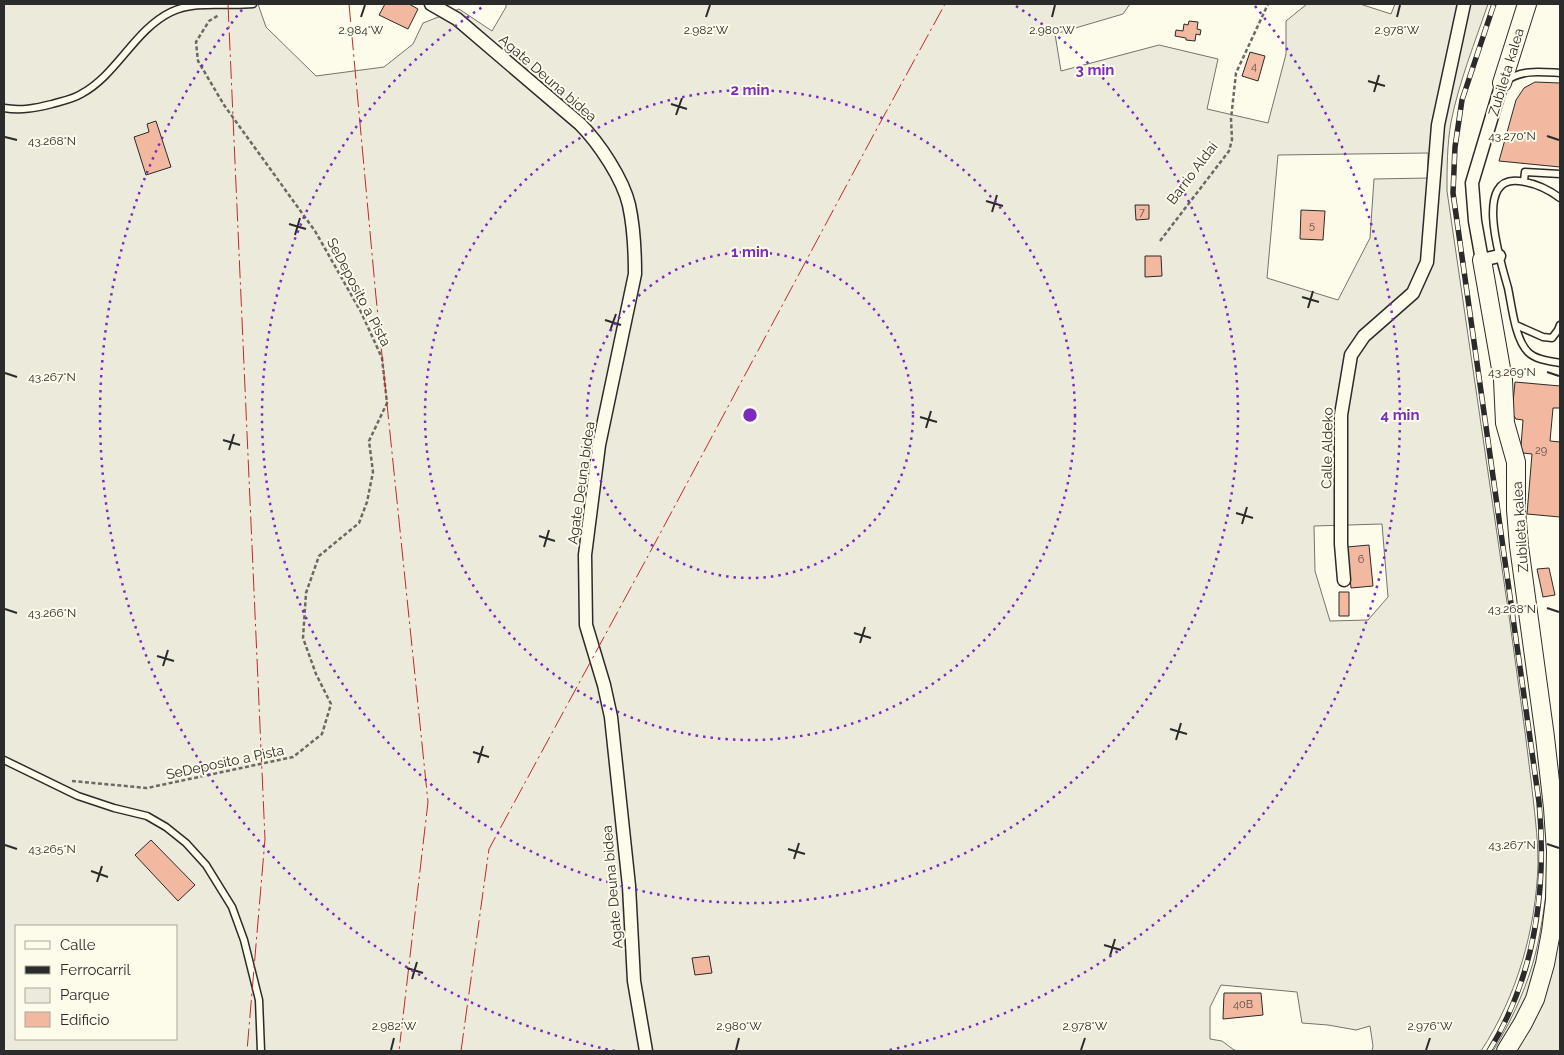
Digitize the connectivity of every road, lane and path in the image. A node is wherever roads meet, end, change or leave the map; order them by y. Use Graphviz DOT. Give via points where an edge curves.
graph roads {
  1 [pos="253,4"];
  2 [pos="431,4"];
  3 [pos="1268,4"];
  4 [pos="1464,4"];
  5 [pos="1527,4"];
  6 [pos="236,5"];
  7 [pos="1560,74"];
  8 [pos="1502,83"];
  9 [pos="4,108"];
  10 [pos="1560,174"];
  11 [pos="1524,181"];
  12 [pos="1560,198"];
  13 [pos="1160,241"];
  14 [pos="1490,258"];
  15 [pos="1516,325"];
  16 [pos="1560,325"];
  17 [pos="1560,363"];
  18 [pos="1344,580"];
  19 [pos="4,760"];
  20 [pos="65,780"];
  21 [pos="261,1051"];
  22 [pos="646,1051"];
  23 [pos="1506,1051"];
  1 -- 6 [label="lane"];
  2 -- 22 [label="street, Agate Deuna bidea" via="457,19 580,124 595,140 624,190 629,206 635,274 599,445 585,555 586,625 610,717 629,886 634,982"];
  3 -- 13 [label="path, Barrio Aldai" via="1236,73 1229,151"];
  4 -- 18 [label="street, Calle Aldeko" via="1438,125 1427,262 1413,293 1364,336 1351,354 1341,415"];
  5 -- 8 [label="street, Zubileta kalea"];
  6 -- 9 [label="lane" via="199,5 172,11 153,22 100,80 81,95 38,108"];
  6 -- 20 [label="path, SeDeposito a Pista" via="210,21 196,42 198,61 224,105 315,231 361,312 382,358 387,403 369,441 373,472 368,502 359,523 319,556 306,593 303,638 331,704 322,734 293,757 147,788"];
  7 -- 8 [label="lane" via="1522,73"];
  8 -- 14 [label="street, Zubileta kalea" via="1472,183 1476,221"];
  10 -- 11 [label="lane" via="1525,172"];
  11 -- 12 [label="lane" via="1546,188"];
  11 -- 14 [label="lane" via="1508,182 1496,193 1492,208"];
  14 -- 15 [label="lane"];
  14 -- 23 [label="street, Zubileta kalea" via="1506,423 1516,462 1519,546 1546,746 1556,851 1555,900 1545,964 1535,999"];
  15 -- 16 [label="lane" via="1552,338"];
  15 -- 17 [label="lane" via="1520,342 1529,354"];
  19 -- 21 [label="lane" via="78,796 146,816 186,843 206,865 232,907 244,940 259,1000"];
}
